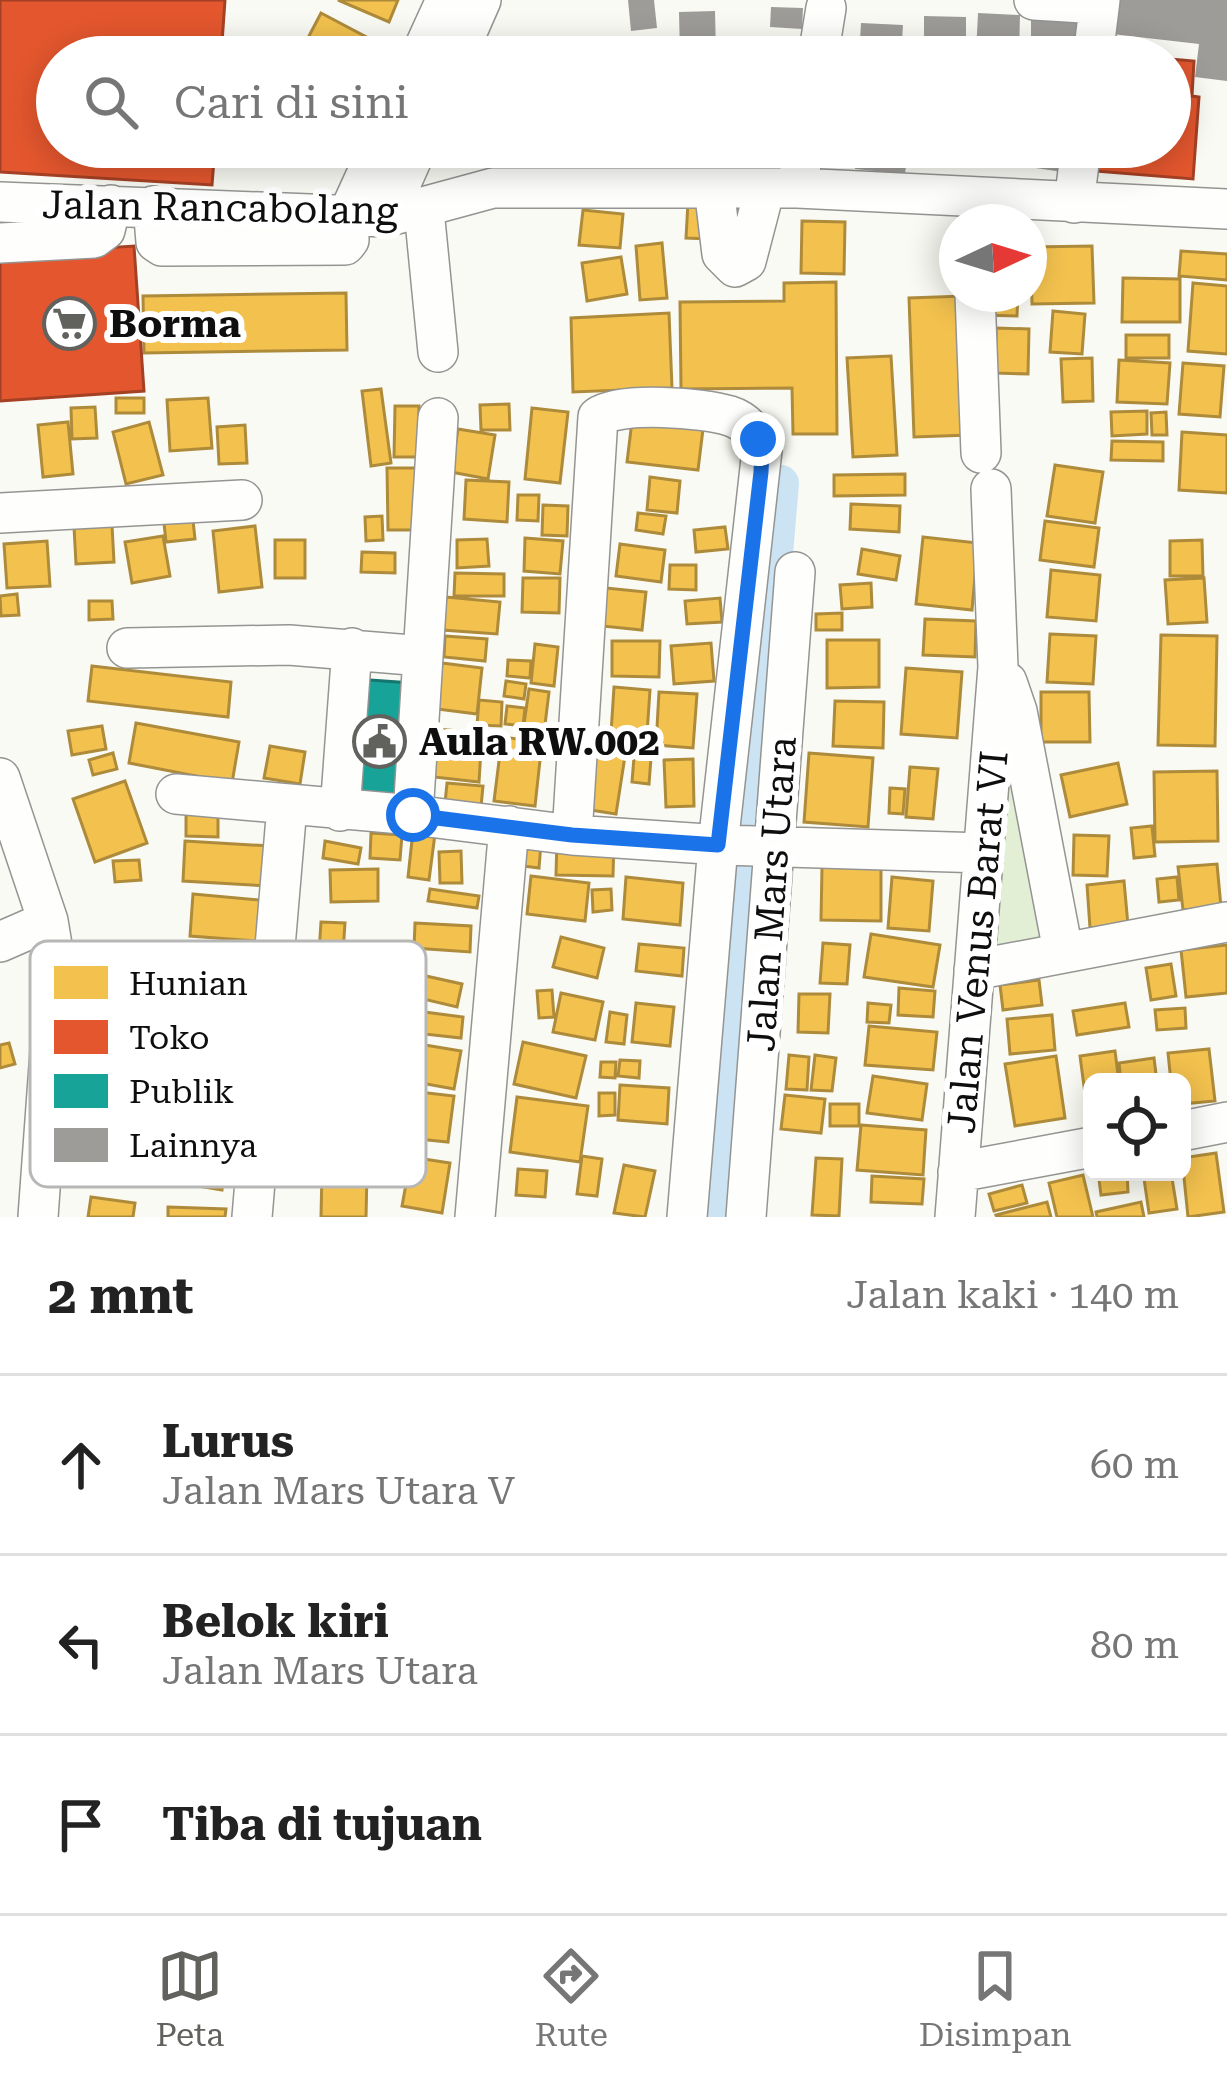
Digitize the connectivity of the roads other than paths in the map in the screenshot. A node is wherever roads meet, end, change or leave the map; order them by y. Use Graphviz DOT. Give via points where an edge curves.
graph roads {
  1 [pos="1034,0"];
  2 [pos="1100,2"];
  3 [pos="462,3"];
  4 [pos="826,8"];
  5 [pos="436,36"];
  6 [pos="458,36"];
  7 [pos="821,36"];
  8 [pos="1096,36"];
  9 [pos="381,168"];
  10 [pos="407,168"];
  11 [pos="792,168"];
  12 [pos="1079,168"];
  13 [pos="714,188"];
  14 [pos="781,188"];
  15 [pos="0,202"];
  16 [pos="1074,203"];
  17 [pos="111,205"];
  18 [pos="1047,205"];
  19 [pos="939,206"];
  20 [pos="1227,209"];
  21 [pos="386,214"];
  22 [pos="0,243"];
  23 [pos="976,312"];
  24 [pos="439,352"];
  25 [pos="438,418"];
  26 [pos="242,500"];
  27 [pos="0,513"];
  28 [pos="796,572"];
  29 [pos="127,648"];
  30 [pos="352,648"];
  31 [pos="423,656"];
  32 [pos="998,668"];
  33 [pos="0,778"];
  34 [pos="176,794"];
  35 [pos="287,806"];
  36 [pos="340,811"];
  37 [pos="413,815"];
  38 [pos="509,826"];
  39 [pos="572,835"];
  40 [pos="745,846"];
  41 [pos="984,853"];
  42 [pos="48,921"];
  43 [pos="1227,922"];
  44 [pos="0,941"];
  45 [pos="51,941"];
  46 [pos="276,941"];
  47 [pos="1063,950"];
  48 [pos="974,970"];
  49 [pos="1227,1122"];
  50 [pos="1191,1129"];
  51 [pos="1083,1150"];
  52 [pos="958,1172"];
  53 [pos="40,1187"];
  54 [pos="255,1187"];
  55 [pos="38,1217"];
  56 [pos="253,1217"];
  57 [pos="475,1217"];
  58 [pos="687,1217"];
  59 [pos="746,1217"];
  60 [pos="955,1217"];
  1 -- 2 [label="street"];
  2 -- 8 [label="street"];
  3 -- 5 [label="street"];
  3 -- 6 [label="street"];
  4 -- 7 [label="street"];
  9 -- 21 [label="street"];
  10 -- 21 [label="street"];
  11 -- 14 [label="street"];
  12 -- 16 [label="street"];
  13 -- 14 [label="street, Jalan Rancabolang"];
  13 -- 14 [label="street" via="722,254 735,267 746,261"];
  13 -- 21 [label="street, Jalan Rancabolang" via="500,188"];
  14 -- 19 [label="street, Jalan Rancabolang"];
  15 -- 17 [label="street, Jalan Rancabolang"];
  16 -- 18 [label="street, Jalan Rancabolang"];
  16 -- 20 [label="street, Jalan Rancabolang"];
  17 -- 21 [label="street, Jalan Rancabolang"];
  17 -- 22 [label="street" via="105,230 94,238"];
  21 -- 24 [label="street"];
  23 -- 32 [label="street, Jalan Venus Barat VI"];
  25 -- 31 [label="street"];
  26 -- 27 [label="street"];
  28 -- 40 [label="street, Jalan Mars Utara"];
  29 -- 30 [label="street"];
  30 -- 31 [label="street"];
  30 -- 36 [label="street"];
  31 -- 37 [label="street"];
  32 -- 41 [label="street, Jalan Venus Barat VI"];
  32 -- 47 [label="street, Jalan Venus Barat VI" via="1018,711"];
  33 -- 42 [label="street"];
  34 -- 35 [label="street"];
  35 -- 36 [label="street"];
  35 -- 46 [label="street"];
  36 -- 37 [label="street"];
  37 -- 38 [label="street"];
  38 -- 39 [label="street"];
  38 -- 57 [label="street"];
  39 -- 40 [label="street"];
  39 -- 40 [label="street, Jalan Mars Utara" via="596,424 602,412 670,409 733,417 762,450"];
  40 -- 41 [label="street"];
  40 -- 58 [label="street, Jalan Mars Utara"];
  40 -- 59 [label="street, Jalan Mars Utara"];
  41 -- 48 [label="street, Jalan Venus Barat VI"];
  42 -- 44 [label="street"];
  42 -- 45 [label="street"];
  43 -- 47 [label="street"];
  47 -- 48 [label="street"];
  48 -- 52 [label="street, Jalan Venus Barat VI"];
  49 -- 50 [label="street"];
  51 -- 52 [label="street"];
  52 -- 60 [label="street, Jalan Venus Barat VI"];
  53 -- 55 [label="street"];
  54 -- 56 [label="street"];
}
